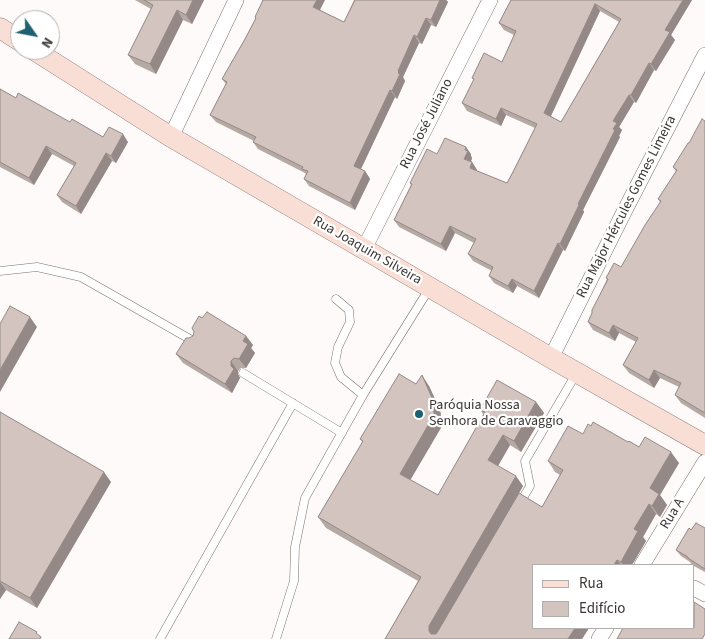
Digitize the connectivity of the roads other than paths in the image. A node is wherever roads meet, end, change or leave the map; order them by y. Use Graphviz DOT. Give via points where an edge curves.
graph roads {
  1 [pos="236,0"];
  2 [pos="490,0"];
  3 [pos="705,55"];
  4 [pos="50,60"];
  5 [pos="171,137"];
  6 [pos="364,249"];
  7 [pos="0,271"];
  8 [pos="430,288"];
  9 [pos="336,299"];
  10 [pos="196,342"];
  11 [pos="551,358"];
  12 [pos="243,373"];
  13 [pos="577,373"];
  14 [pos="363,395"];
  15 [pos="293,403"];
  16 [pos="342,433"];
  17 [pos="705,445"];
  18 [pos="705,462"];
  19 [pos="515,511"];
  20 [pos="648,563"];
  21 [pos="160,639"];
  22 [pos="276,639"];
  1 -- 5 [label="street"];
  2 -- 6 [label="street, Rua José Juliano"];
  3 -- 11 [label="street, Rua Major Hércules Gomes Limeira"];
  4 -- 5 [label="street, Rua Joaquim Silveira"];
  5 -- 6 [label="street, Rua Joaquim Silveira"];
  6 -- 8 [label="street, Rua Joaquim Silveira"];
  7 -- 10 [label="lane" via="36,267 81,277"];
  8 -- 11 [label="street, Rua Joaquim Silveira"];
  8 -- 14 [label="lane"];
  9 -- 14 [label="lane" via="349,310 350,322 335,363 341,377"];
  11 -- 13 [label="street, Rua Joaquim Silveira"];
  12 -- 15 [label="lane"];
  13 -- 17 [label="street, Rua Joaquim Silveira"];
  13 -- 19 [label="lane" via="525,461 530,486"];
  14 -- 16 [label="lane"];
  15 -- 16 [label="lane"];
  15 -- 21 [label="lane"];
  16 -- 22 [label="lane" via="305,498 295,547 294,581"];
  18 -- 20 [label="street, Rua A"];
}
